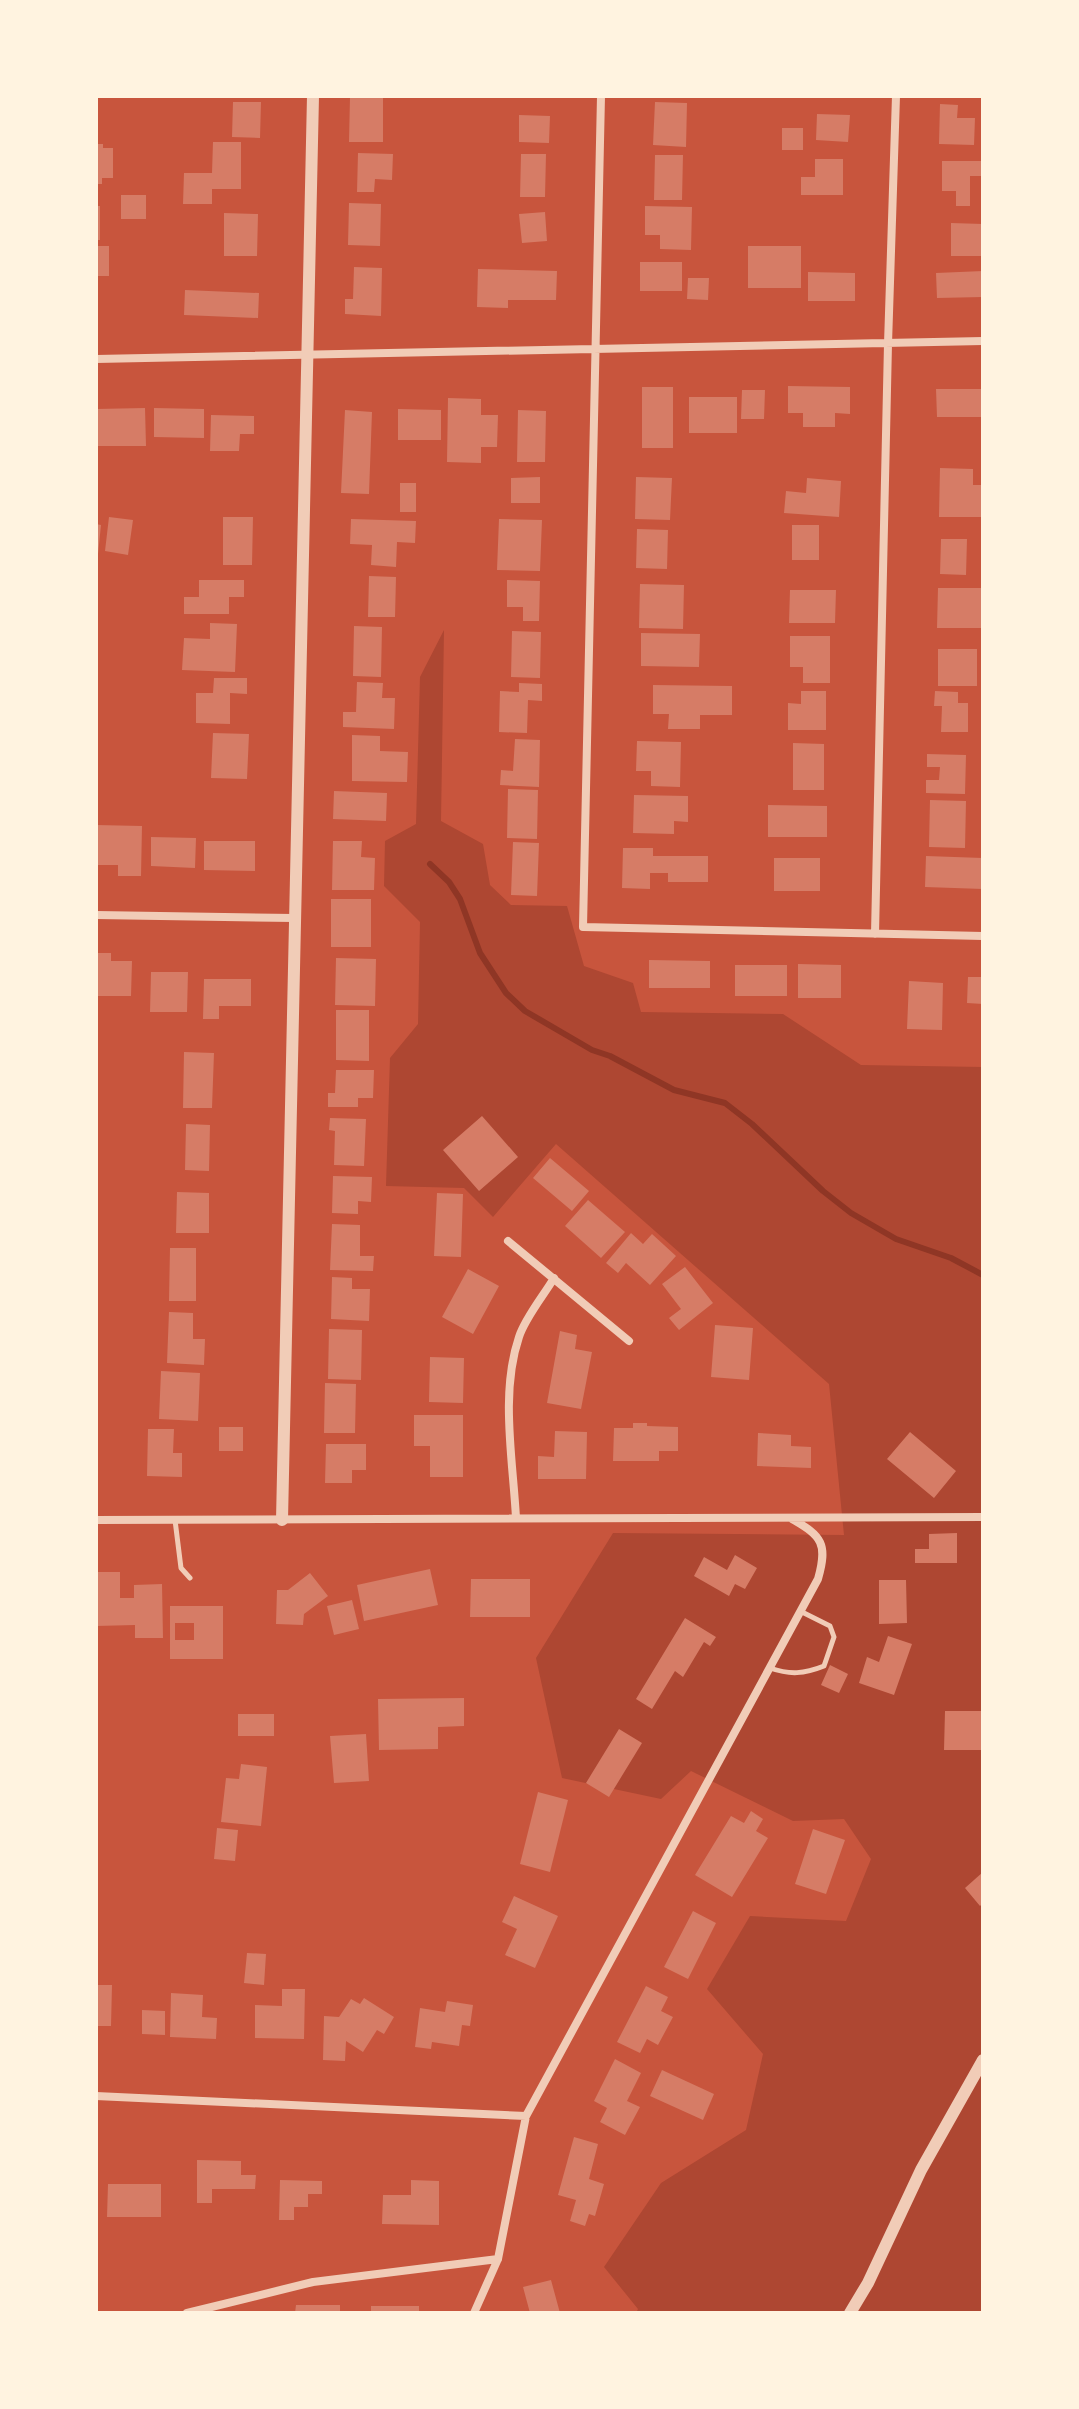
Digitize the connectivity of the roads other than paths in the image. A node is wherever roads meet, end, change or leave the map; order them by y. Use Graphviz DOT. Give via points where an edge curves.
graph roads {
  1 [pos="313,96"];
  2 [pos="601,96"];
  3 [pos="896,96"];
  4 [pos="983,341"];
  5 [pos="888,344"];
  6 [pos="597,348"];
  7 [pos="308,354"];
  8 [pos="96,359"];
  9 [pos="96,915"];
  10 [pos="294,918"];
  11 [pos="875,934"];
  12 [pos="983,936"];
  13 [pos="508,1241"];
  14 [pos="554,1278"];
  15 [pos="629,1341"];
  16 [pos="983,1517"];
  17 [pos="516,1518"];
  18 [pos="792,1519"];
  19 [pos="96,1520"];
  20 [pos="175,1520"];
  21 [pos="282,1520"];
  22 [pos="190,1578"];
  23 [pos="800,1611"];
  24 [pos="769,1668"];
  25 [pos="983,2060"];
  26 [pos="96,2096"];
  27 [pos="526,2116"];
  28 [pos="498,2259"];
  29 [pos="187,2313"];
  30 [pos="474,2313"];
  31 [pos="850,2313"];
  1 -- 7 [label="street"];
  2 -- 6 [label="street"];
  3 -- 5 [label="street"];
  4 -- 5 [label="street"];
  5 -- 6 [label="street"];
  5 -- 11 [label="street"];
  6 -- 7 [label="street"];
  6 -- 11 [label="street" via="583,927"];
  7 -- 8 [label="street"];
  7 -- 10 [label="street"];
  9 -- 10 [label="street"];
  10 -- 21 [label="street"];
  11 -- 12 [label="street"];
  13 -- 14 [label="street"];
  14 -- 15 [label="street"];
  14 -- 17 [label="street" via="519,1335 512,1367"];
  16 -- 18 [label="street"];
  17 -- 18 [label="street"];
  17 -- 21 [label="street"];
  18 -- 23 [label="street" via="812,1530 823,1552 818,1579"];
  19 -- 20 [label="street"];
  20 -- 21 [label="street"];
  20 -- 22 [label="lane" via="181,1568"];
  23 -- 24 [label="street"];
  23 -- 24 [label="lane" via="830,1626 834,1637 824,1666 805,1674"];
  24 -- 27 [label="street"];
  25 -- 31 [label="street"];
  26 -- 27 [label="street"];
  27 -- 28 [label="street"];
  28 -- 29 [label="street" via="313,2282"];
  28 -- 30 [label="street"];
}
